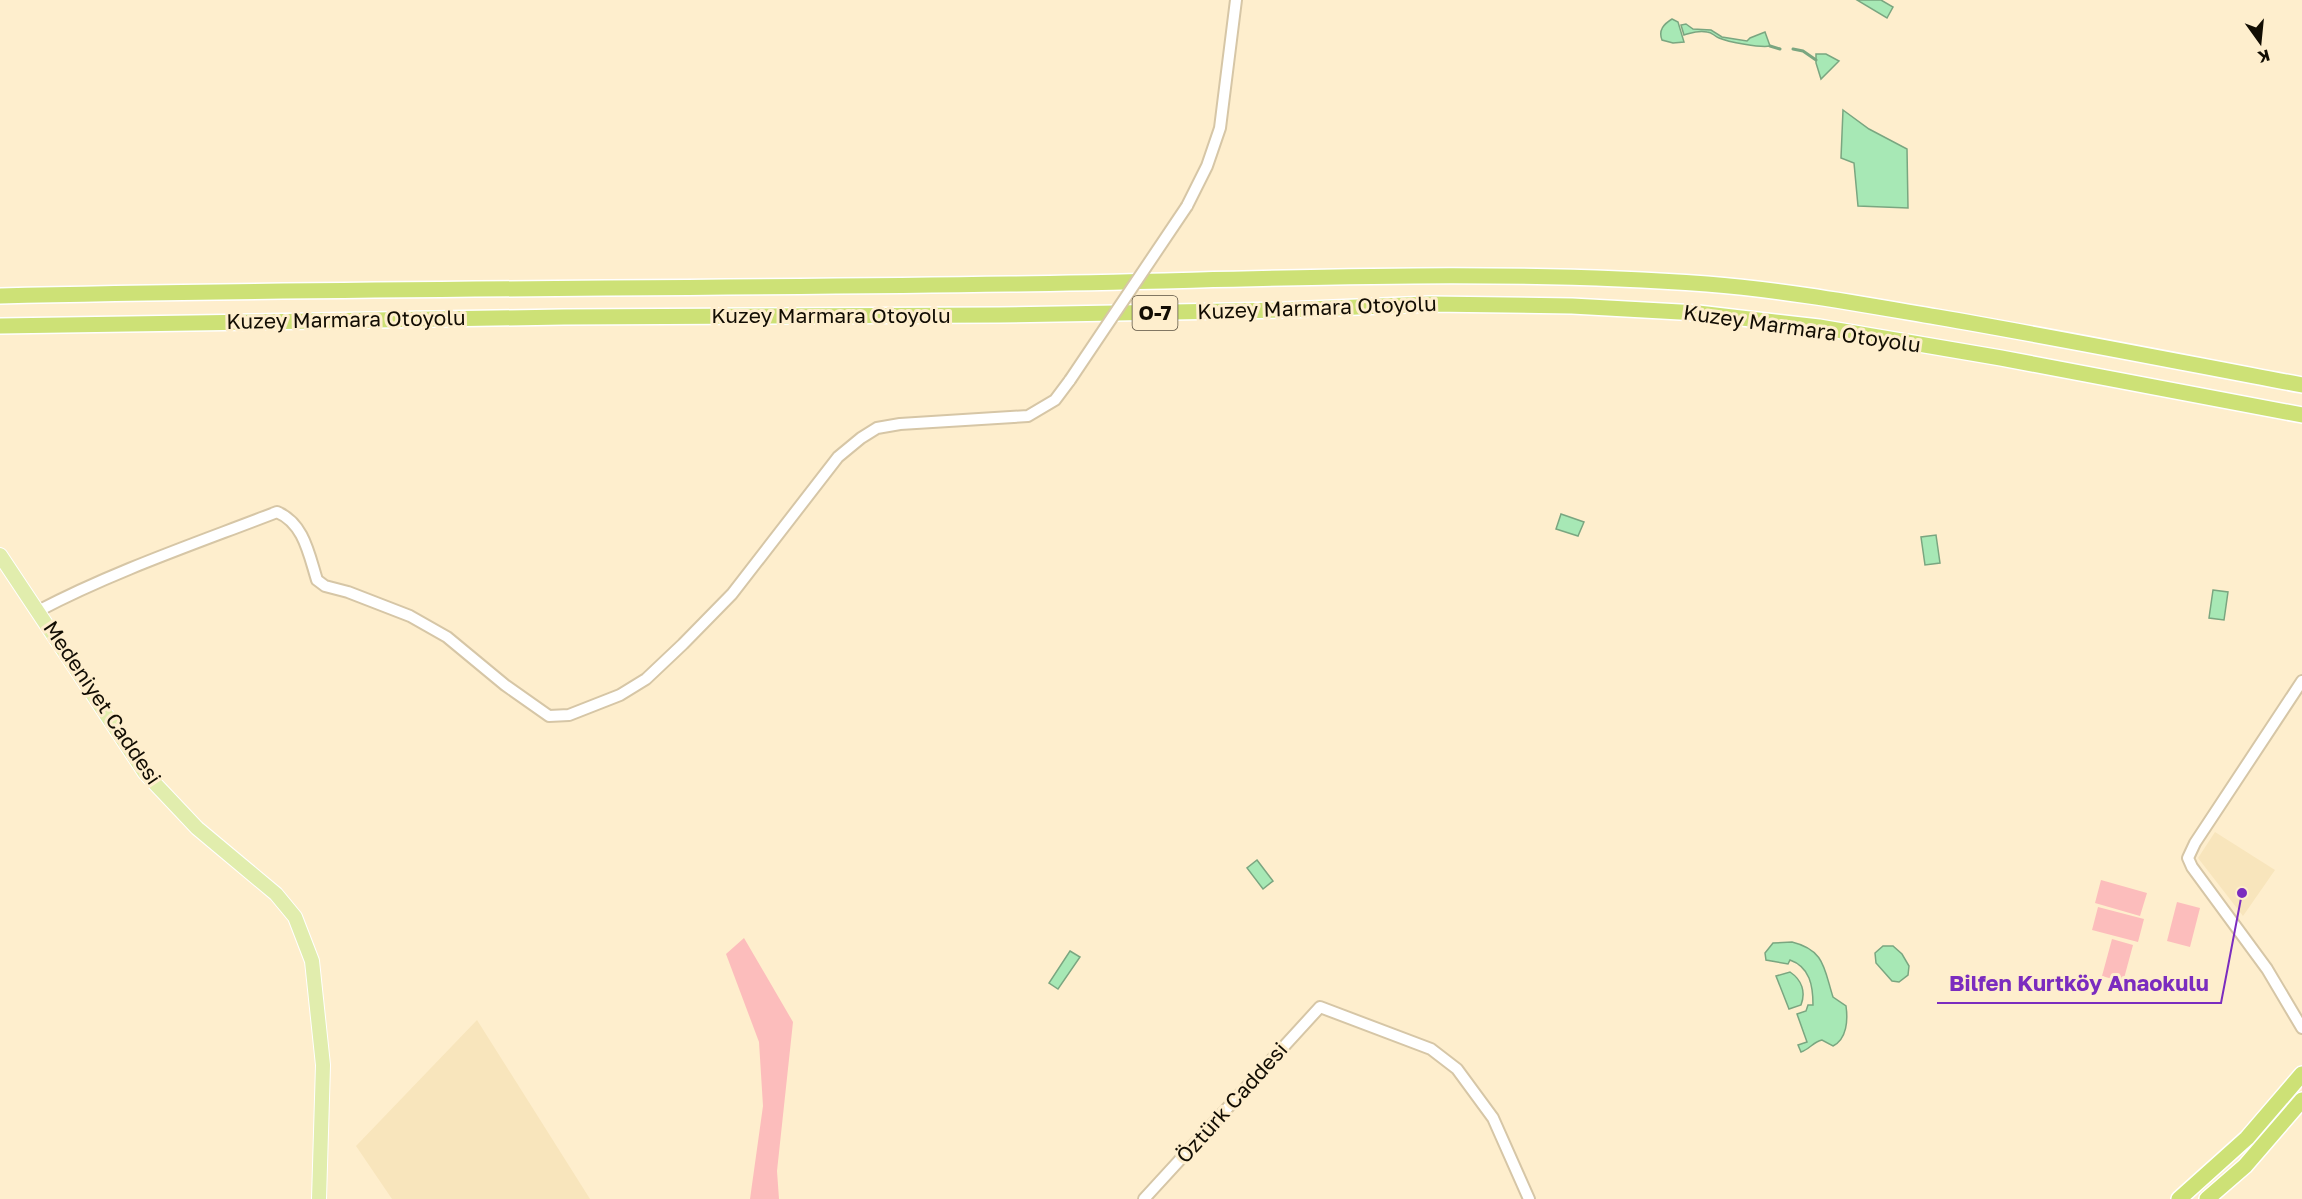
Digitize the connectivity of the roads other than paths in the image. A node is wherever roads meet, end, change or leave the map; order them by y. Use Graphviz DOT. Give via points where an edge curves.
graph roads {
  1 [pos="1236,0"];
  2 [pos="0,296"];
  3 [pos="0,326"];
  4 [pos="2302,385"];
  5 [pos="2302,415"];
  6 [pos="0,555"];
  7 [pos="38,611"];
  8 [pos="2302,681"];
  9 [pos="2302,1028"];
  10 [pos="2302,1074"];
  11 [pos="2302,1100"];
  12 [pos="319,1199"];
  13 [pos="1144,1199"];
  14 [pos="1529,1199"];
  15 [pos="2179,1199"];
  16 [pos="2206,1199"];
  1 -- 7 [label="street, bridge" via="1220,128 1207,166 1187,206 1054,400 1028,416 900,424 877,428 861,438 838,457 732,594 646,679 620,695 569,715 549,716 447,637 410,616 325,586 317,580 298,527 277,512"];
  2 -- 4 [label="highway, Kuzey Marmara Otoyolu / O-7" via="1568,276 1821,297"];
  3 -- 5 [label="highway, Kuzey Marmara Otoyolu / O-7" via="1023,315 1430,304 1572,306 1698,313 1819,327"];
  6 -- 7 [label="main road, Medeniyet Caddesi"];
  7 -- 12 [label="main road, Medeniyet Caddesi" via="145,773 197,828 276,894 295,917 312,961 323,1065"];
  8 -- 9 [label="street" via="2188,858 2267,969"];
  10 -- 15 [label="highway" via="2247,1138"];
  11 -- 16 [label="highway" via="2245,1166"];
  13 -- 14 [label="street, Öztürk Caddesi" via="1320,1007 1423,1045 1457,1069 1493,1119"];
}
